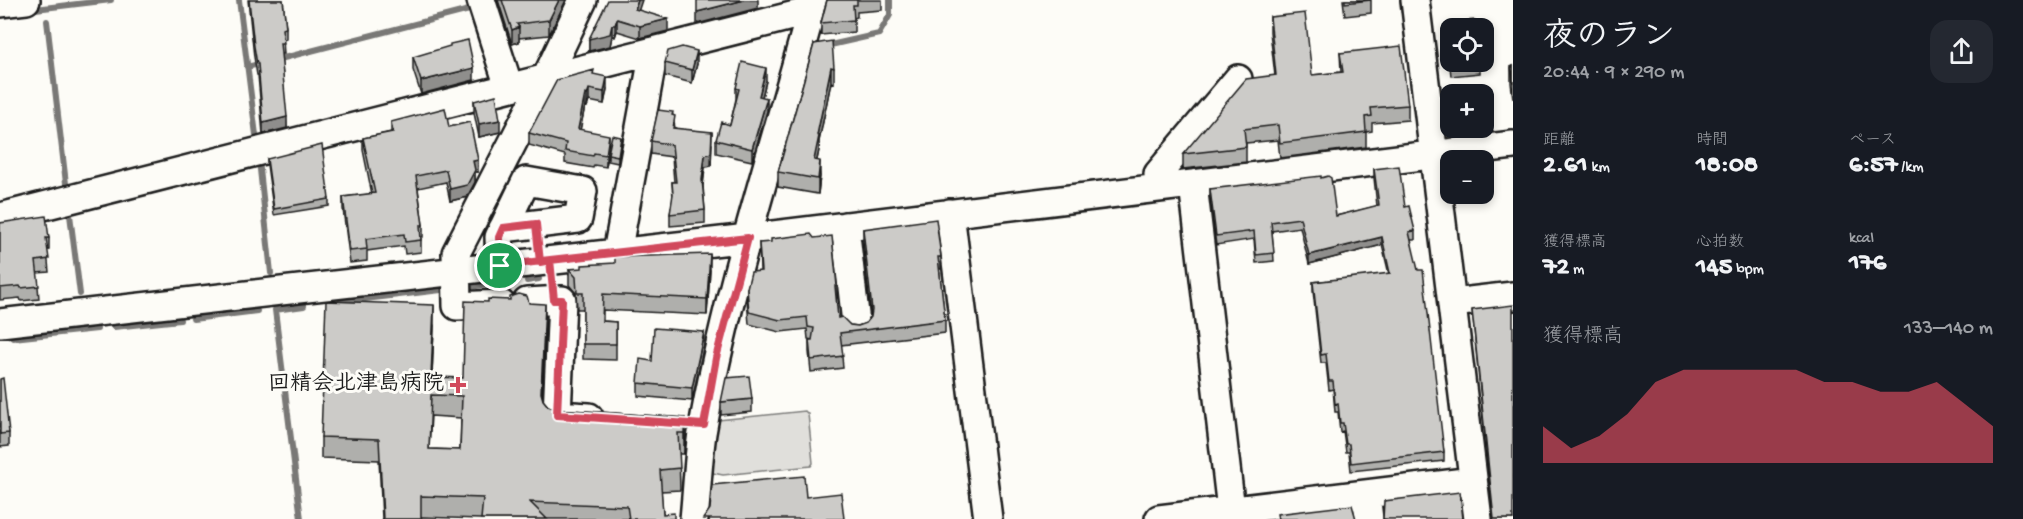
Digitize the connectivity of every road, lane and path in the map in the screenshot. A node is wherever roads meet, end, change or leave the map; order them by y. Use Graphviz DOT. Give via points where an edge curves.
graph roads {
  1 [pos="27,0"];
  2 [pos="481,0"];
  3 [pos="583,0"];
  4 [pos="1415,0"];
  5 [pos="0,3"];
  6 [pos="812,6"];
  7 [pos="654,51"];
  8 [pos="546,78"];
  9 [pos="1238,79"];
  10 [pos="509,87"];
  11 [pos="1513,145"];
  12 [pos="1434,155"];
  13 [pos="1193,184"];
  14 [pos="1159,188"];
  15 [pos="950,213"];
  16 [pos="0,217"];
  17 [pos="536,224"];
  18 [pos="844,226"];
  19 [pos="503,228"];
  20 [pos="748,238"];
  21 [pos="617,253"];
  22 [pos="545,261"];
  23 [pos="500,266"];
  24 [pos="456,271"];
  25 [pos="1513,296"];
  26 [pos="530,302"];
  27 [pos="1452,303"];
  28 [pos="0,323"];
  29 [pos="856,323"];
  30 [pos="616,419"];
  31 [pos="1473,481"];
  32 [pos="1367,507"];
  33 [pos="1232,510"];
  34 [pos="1175,518"];
  35 [pos="694,519"];
  36 [pos="988,519"];
  37 [pos="1478,519"];
  1 -- 5 [label="street"];
  2 -- 10 [label="street"];
  3 -- 8 [label="street"];
  4 -- 12 [label="street"];
  6 -- 7 [label="street"];
  6 -- 20 [label="street"];
  7 -- 8 [label="street"];
  7 -- 21 [label="street"];
  8 -- 10 [label="street"];
  8 -- 24 [label="street" via="456,253"];
  9 -- 14 [label="street" via="1158,174"];
  10 -- 16 [label="street"];
  11 -- 12 [label="street"];
  12 -- 13 [label="street"];
  12 -- 27 [label="street"];
  13 -- 14 [label="street"];
  13 -- 33 [label="street"];
  14 -- 15 [label="street"];
  15 -- 18 [label="street"];
  15 -- 36 [label="street"];
  17 -- 19 [label="street"];
  17 -- 19 [label="street" via="578,219 583,191 526,181"];
  17 -- 22 [label="street"];
  18 -- 20 [label="street"];
  18 -- 29 [label="street"];
  19 -- 23 [label="street" via="499,237"];
  20 -- 21 [label="street"];
  20 -- 35 [label="street" via="716,358 693,424"];
  21 -- 22 [label="street"];
  22 -- 23 [label="street"];
  22 -- 26 [label="street"];
  23 -- 24 [label="street"];
  24 -- 26 [label="street" via="458,306"];
  24 -- 28 [label="street"];
  25 -- 27 [label="street"];
  26 -- 30 [label="street" via="562,300 557,415"];
  27 -- 31 [label="street"];
  31 -- 32 [label="street"];
  31 -- 37 [label="street"];
  32 -- 33 [label="street"];
  33 -- 34 [label="street"];
}
